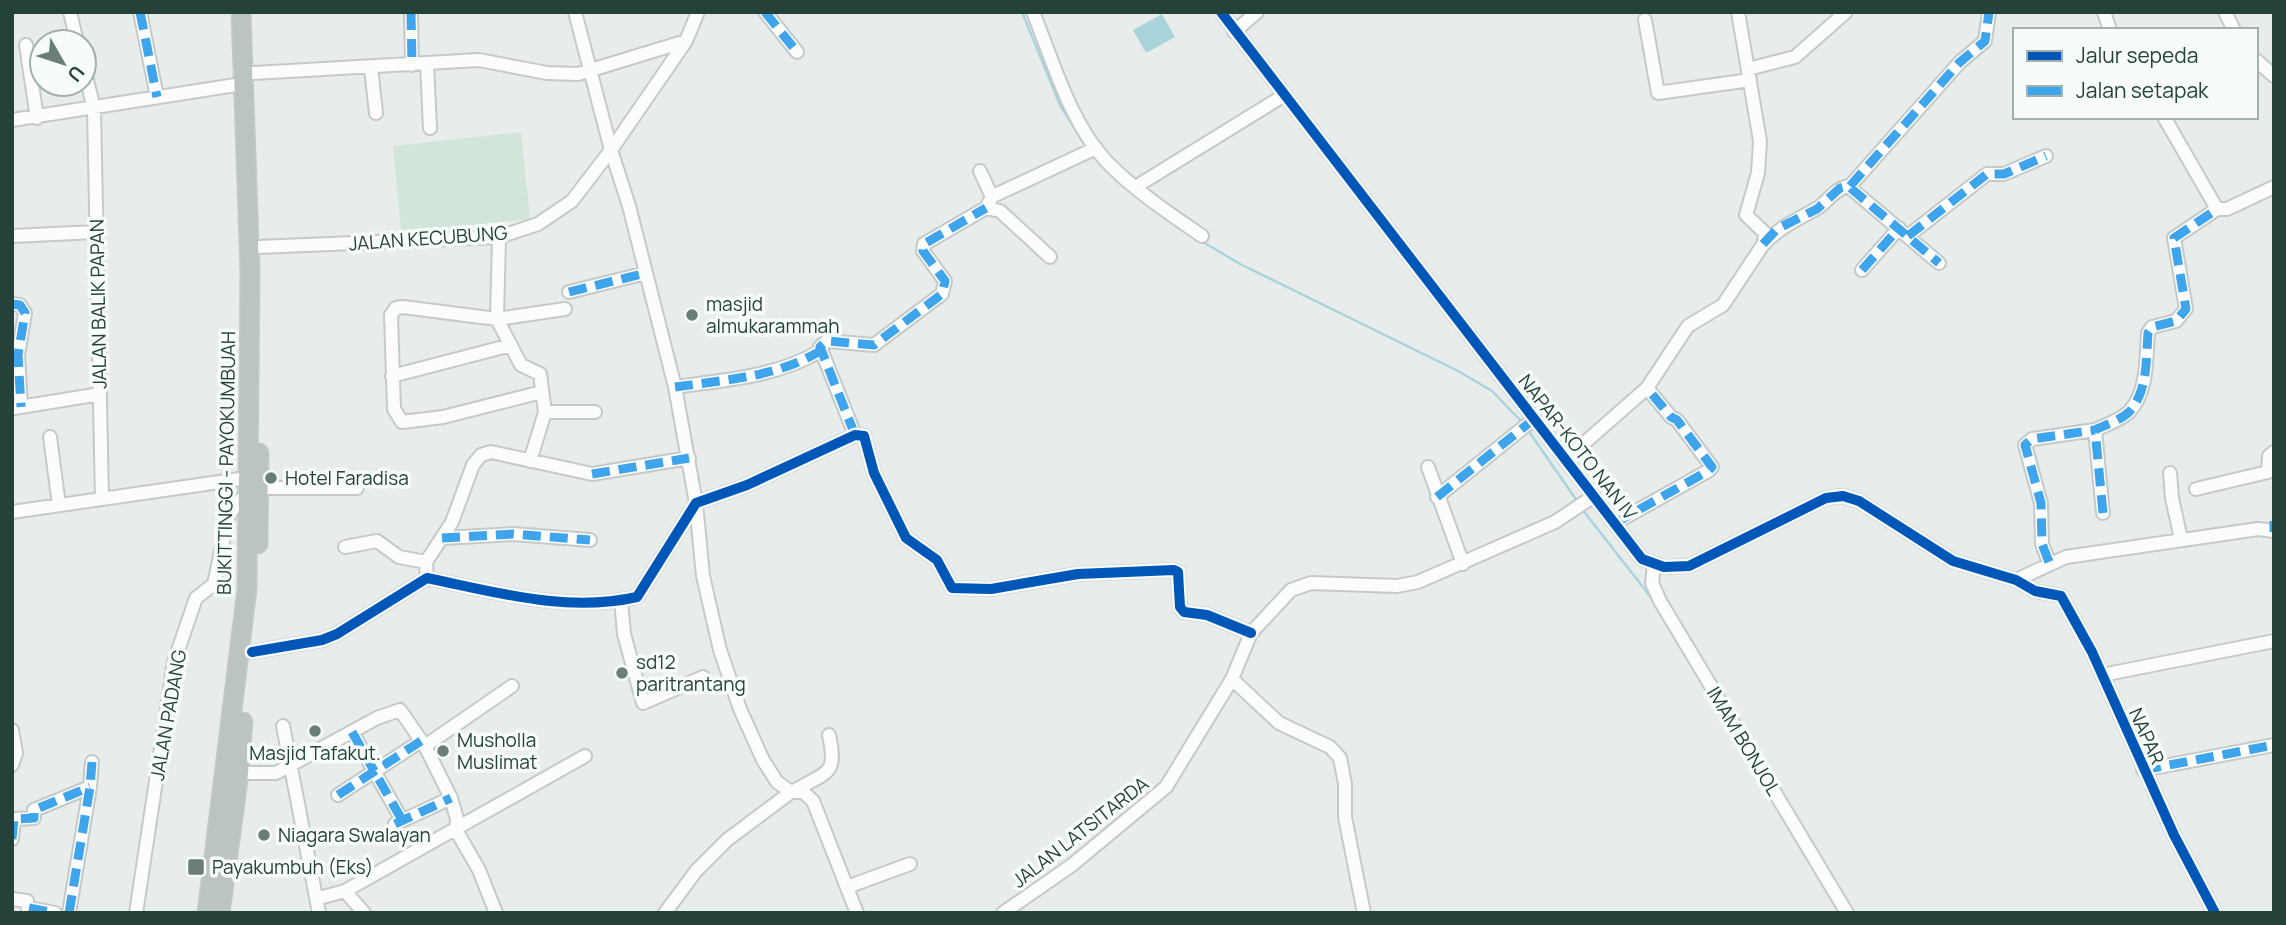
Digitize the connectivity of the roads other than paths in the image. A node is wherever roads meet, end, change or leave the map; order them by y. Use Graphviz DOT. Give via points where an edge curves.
graph roads {
  1 [pos="139,12"];
  2 [pos="241,12"];
  3 [pos="253,12"];
  4 [pos="411,12"];
  5 [pos="575,12"];
  6 [pos="698,12"];
  7 [pos="765,12"];
  8 [pos="1033,12"];
  9 [pos="1221,12"];
  10 [pos="1257,12"];
  11 [pos="1738,12"];
  12 [pos="1846,12"];
  13 [pos="1990,12"];
  14 [pos="2225,12"];
  15 [pos="1645,20"];
  16 [pos="2233,28"];
  17 [pos="1234,32"];
  18 [pos="686,41"];
  19 [pos="26,46"];
  20 [pos="797,52"];
  21 [pos="2258,62"];
  22 [pos="427,64"];
  23 [pos="412,65"];
  24 [pos="371,68"];
  25 [pos="591,71"];
  26 [pos="1749,74"];
  27 [pos="2274,76"];
  28 [pos="248,79"];
  29 [pos="1283,96"];
  30 [pos="157,97"];
  31 [pos="92,98"];
  32 [pos="94,108"];
  33 [pos="376,113"];
  34 [pos="37,118"];
  35 [pos="2165,119"];
  36 [pos="12,120"];
  37 [pos="430,128"];
  38 [pos="611,150"];
  39 [pos="1092,151"];
  40 [pos="2046,156"];
  41 [pos="980,171"];
  42 [pos="251,173"];
  43 [pos="1137,186"];
  44 [pos="1850,186"];
  45 [pos="2274,187"];
  46 [pos="989,202"];
  47 [pos="2217,209"];
  48 [pos="96,232"];
  49 [pos="1903,232"];
  50 [pos="12,236"];
  51 [pos="1202,236"];
  52 [pos="499,237"];
  53 [pos="1764,241"];
  54 [pos="258,247"];
  55 [pos="1050,257"];
  56 [pos="1939,263"];
  57 [pos="1862,270"];
  58 [pos="646,273"];
  59 [pos="569,292"];
  60 [pos="12,304"];
  61 [pos="565,309"];
  62 [pos="497,319"];
  63 [pos="511,345"];
  64 [pos="820,351"];
  65 [pos="15,363"];
  66 [pos="393,376"];
  67 [pos="675,387"];
  68 [pos="1647,388"];
  69 [pos="542,392"];
  70 [pos="100,394"];
  71 [pos="16,408"];
  72 [pos="545,412"];
  73 [pos="595,412"];
  74 [pos="1534,419"];
  75 [pos="2095,429"];
  76 [pos="855,435"];
  77 [pos="50,436"];
  78 [pos="2274,452"];
  79 [pos="689,458"];
  80 [pos="1565,460"];
  81 [pos="530,461"];
  82 [pos="1428,467"];
  83 [pos="2170,473"];
  84 [pos="250,486"];
  85 [pos="357,488"];
  86 [pos="2196,489"];
  87 [pos="1594,496"];
  88 [pos="1437,497"];
  89 [pos="102,499"];
  90 [pos="696,503"];
  91 [pos="59,505"];
  92 [pos="12,512"];
  93 [pos="2103,513"];
  94 [pos="2274,521"];
  95 [pos="1615,523"];
  96 [pos="2274,531"];
  97 [pos="442,538"];
  98 [pos="2181,539"];
  99 [pos="590,540"];
  100 [pos="345,547"];
  101 [pos="426,562"];
  102 [pos="2049,562"];
  103 [pos="1463,564"];
  104 [pos="1654,565"];
  105 [pos="427,578"];
  106 [pos="2016,580"];
  107 [pos="621,600"];
  108 [pos="1246,630"];
  109 [pos="2274,641"];
  110 [pos="252,652"];
  111 [pos="2102,675"];
  112 [pos="703,677"];
  113 [pos="1232,679"];
  114 [pos="512,686"];
  115 [pos="283,726"];
  116 [pos="12,730"];
  117 [pos="352,732"];
  118 [pos="830,734"];
  119 [pos="423,744"];
  120 [pos="2274,745"];
  121 [pos="585,756"];
  122 [pos="92,762"];
  123 [pos="290,764"];
  124 [pos="12,765"];
  125 [pos="2143,771"];
  126 [pos="375,772"];
  127 [pos="239,773"];
  128 [pos="90,787"];
  129 [pos="792,792"];
  130 [pos="338,795"];
  131 [pos="452,798"];
  132 [pos="456,830"];
  133 [pos="12,839"];
  134 [pos="910,864"];
  135 [pos="847,887"];
  136 [pos="345,891"];
  137 [pos="318,898"];
  138 [pos="12,899"];
  139 [pos="29,911"];
  140 [pos="55,913"];
  141 [pos="69,913"];
  142 [pos="135,913"];
  143 [pos="207,913"];
  144 [pos="220,913"];
  145 [pos="319,913"];
  146 [pos="364,913"];
  147 [pos="496,913"];
  148 [pos="665,913"];
  149 [pos="857,913"];
  150 [pos="1003,913"];
  151 [pos="1364,913"];
  152 [pos="1847,913"];
  153 [pos="2215,913"];
  1 -- 30 [label="street"];
  2 -- 28 [label="highway, BUKITTINGGI - PAYOKUMBUAH"];
  3 -- 28 [label="highway, BUKITTINGGI - PAYOKUMBUAH"];
  4 -- 23 [label="street"];
  5 -- 25 [label="street"];
  6 -- 18 [label="street, JALAN KECUBUNG"];
  7 -- 20 [label="street"];
  8 -- 39 [label="street"];
  9 -- 17 [label="street, NAPAR-KOTO NAN IV"];
  10 -- 17 [label="street"];
  11 -- 26 [label="street"];
  12 -- 26 [label="street" via="1796,57"];
  13 -- 44 [label="street" via="1985,41 1960,62"];
  14 -- 16 [label="street"];
  15 -- 26 [label="street" via="1658,93"];
  17 -- 29 [label="street, NAPAR-KOTO NAN IV"];
  18 -- 25 [label="street"];
  18 -- 38 [label="street, JALAN KECUBUNG"];
  19 -- 34 [label="street"];
  21 -- 27 [label="street"];
  22 -- 23 [label="street"];
  22 -- 25 [label="street" via="479,60 547,73"];
  22 -- 37 [label="street"];
  23 -- 24 [label="street"];
  24 -- 28 [label="street"];
  24 -- 33 [label="street"];
  25 -- 38 [label="street"];
  26 -- 53 [label="street" via="1760,159 1746,211"];
  28 -- 30 [label="street"];
  28 -- 42 [label="highway, BUKITTINGGI - PAYOKUMBUAH"];
  29 -- 43 [label="street"];
  29 -- 74 [label="street, NAPAR-KOTO NAN IV"];
  30 -- 32 [label="street"];
  31 -- 32 [label="street, JALAN BALIK PAPAN"];
  32 -- 34 [label="street"];
  32 -- 48 [label="street, JALAN BALIK PAPAN"];
  34 -- 36 [label="street"];
  35 -- 47 [label="street"];
  38 -- 52 [label="street, JALAN KECUBUNG" via="562,209 538,224"];
  38 -- 58 [label="street"];
  39 -- 43 [label="street"];
  39 -- 46 [label="street"];
  40 -- 49 [label="street" via="2004,174 1987,174"];
  41 -- 46 [label="street"];
  42 -- 54 [label="highway, BUKITTINGGI - PAYOKUMBUAH"];
  42 -- 84 [label="highway, BUKITTINGGI - PAYOKUMBUAH"];
  43 -- 51 [label="street"];
  44 -- 49 [label="street"];
  44 -- 53 [label="street" via="1840,188"];
  45 -- 47 [label="street" via="2227,209"];
  46 -- 55 [label="street"];
  46 -- 64 [label="street" via="924,244 923,251 945,281 942,294 879,343 827,341"];
  47 -- 75 [label="street" via="2174,238 2186,309 2176,321 2152,327 2148,333 2143,384 2128,414"];
  48 -- 50 [label="street"];
  48 -- 70 [label="street, JALAN BALIK PAPAN"];
  49 -- 56 [label="street"];
  49 -- 57 [label="street"];
  52 -- 54 [label="street, JALAN KECUBUNG"];
  52 -- 62 [label="street"];
  53 -- 68 [label="street" via="1718,309 1685,330"];
  54 -- 84 [label="highway, BUKITTINGGI - PAYOKUMBUAH"];
  58 -- 59 [label="street"];
  58 -- 67 [label="street"];
  60 -- 65 [label="street" via="20,305 25,313"];
  61 -- 62 [label="street"];
  62 -- 63 [label="street"];
  62 -- 66 [label="street" via="396,308 391,315"];
  63 -- 66 [label="street"];
  63 -- 69 [label="street" via="521,365 540,374"];
  64 -- 67 [label="street" via="764,373"];
  64 -- 76 [label="street"];
  65 -- 71 [label="street"];
  66 -- 69 [label="street" via="394,413 402,422 443,417"];
  67 -- 79 [label="street"];
  68 -- 80 [label="street"];
  68 -- 95 [label="street" via="1712,467"];
  69 -- 72 [label="street"];
  70 -- 71 [label="street"];
  70 -- 89 [label="street, JALAN BALIK PAPAN"];
  72 -- 73 [label="street"];
  72 -- 81 [label="street"];
  74 -- 80 [label="street, NAPAR-KOTO NAN IV"];
  74 -- 88 [label="street"];
  75 -- 93 [label="street"];
  75 -- 102 [label="street" via="2032,439 2025,446 2041,503 2042,544"];
  76 -- 90 [label="street" via="747,485"];
  76 -- 108 [label="street" via="864,436 874,473 906,538 937,560 952,588 991,589 1078,574 1174,570 1184,612 1207,615"];
  77 -- 91 [label="street"];
  78 -- 86 [label="street" via="2269,456 2268,472"];
  79 -- 81 [label="street" via="592,474"];
  79 -- 90 [label="street"];
  80 -- 87 [label="street, NAPAR-KOTO NAN IV"];
  81 -- 97 [label="street" via="491,452 481,455"];
  82 -- 88 [label="street"];
  83 -- 98 [label="street"];
  84 -- 85 [label="street"];
  84 -- 89 [label="street"];
  84 -- 110 [label="highway, BUKITTINGGI - PAYOKUMBUAH" via="258,590"];
  84 -- 142 [label="street, JALAN PADANG" via="229,514 214,584 196,598 174,662"];
  84 -- 143 [label="highway, BUKITTINGGI - PAYOKUMBUAH" via="247,589"];
  87 -- 95 [label="street, NAPAR-KOTO NAN IV"];
  87 -- 103 [label="street, JALAN LATSITARDA" via="1555,522"];
  88 -- 103 [label="street"];
  89 -- 91 [label="street"];
  90 -- 107 [label="street" via="648,583 637,597"];
  90 -- 129 [label="street" via="703,576 728,674 763,761 777,782"];
  91 -- 92 [label="street"];
  94 -- 96 [label="street"];
  95 -- 104 [label="street, NAPAR-KOTO NAN IV" via="1642,559"];
  96 -- 98 [label="street"];
  97 -- 99 [label="street" via="513,534"];
  97 -- 101 [label="street"];
  98 -- 102 [label="street"];
  100 -- 101 [label="street" via="377,541 399,557"];
  101 -- 105 [label="street"];
  102 -- 106 [label="street"];
  103 -- 108 [label="street, JALAN LATSITARDA" via="1398,586 1298,585"];
  104 -- 106 [label="street" via="1689,566 1826,498 1843,496 1953,561"];
  104 -- 152 [label="street, IMAM BONJOL" via="1652,583 1660,601"];
  105 -- 107 [label="street" via="542,601"];
  105 -- 110 [label="street" via="337,634"];
  106 -- 111 [label="street, NAPAR" via="2035,592 2061,596"];
  107 -- 112 [label="street" via="624,634 643,703"];
  108 -- 113 [label="street, JALAN LATSITARDA"];
  109 -- 111 [label="street"];
  110 -- 127 [label="highway, BUKITTINGGI - PAYOKUMBUAH"];
  111 -- 125 [label="street, NAPAR"];
  113 -- 150 [label="street, JALAN LATSITARDA" via="1181,765 1156,797"];
  113 -- 151 [label="street" via="1279,723 1323,743 1340,758 1345,817"];
  114 -- 119 [label="street"];
  115 -- 123 [label="street"];
  116 -- 124 [label="street" via="16,753"];
  117 -- 119 [label="street" via="396,709"];
  117 -- 123 [label="street"];
  117 -- 126 [label="street"];
  118 -- 129 [label="street" via="835,761 831,768"];
  119 -- 126 [label="street"];
  119 -- 131 [label="street"];
  120 -- 125 [label="street"];
  121 -- 132 [label="street"];
  122 -- 128 [label="street"];
  123 -- 127 [label="street" via="276,773"];
  123 -- 137 [label="street"];
  125 -- 153 [label="street, NAPAR"];
  126 -- 130 [label="street"];
  126 -- 131 [label="street" via="398,822"];
  127 -- 144 [label="highway, BUKITTINGGI - PAYOKUMBUAH"];
  128 -- 133 [label="street" via="34,810 34,818 14,819"];
  128 -- 141 [label="street"];
  129 -- 135 [label="street" via="803,792 813,801"];
  129 -- 148 [label="street" via="727,840 696,871"];
  131 -- 132 [label="street"];
  132 -- 136 [label="street"];
  132 -- 147 [label="street"];
  134 -- 135 [label="street"];
  135 -- 149 [label="street"];
  136 -- 137 [label="street"];
  136 -- 146 [label="street"];
  137 -- 145 [label="street"];
  138 -- 139 [label="street" via="27,901"];
  139 -- 140 [label="street"];
}
